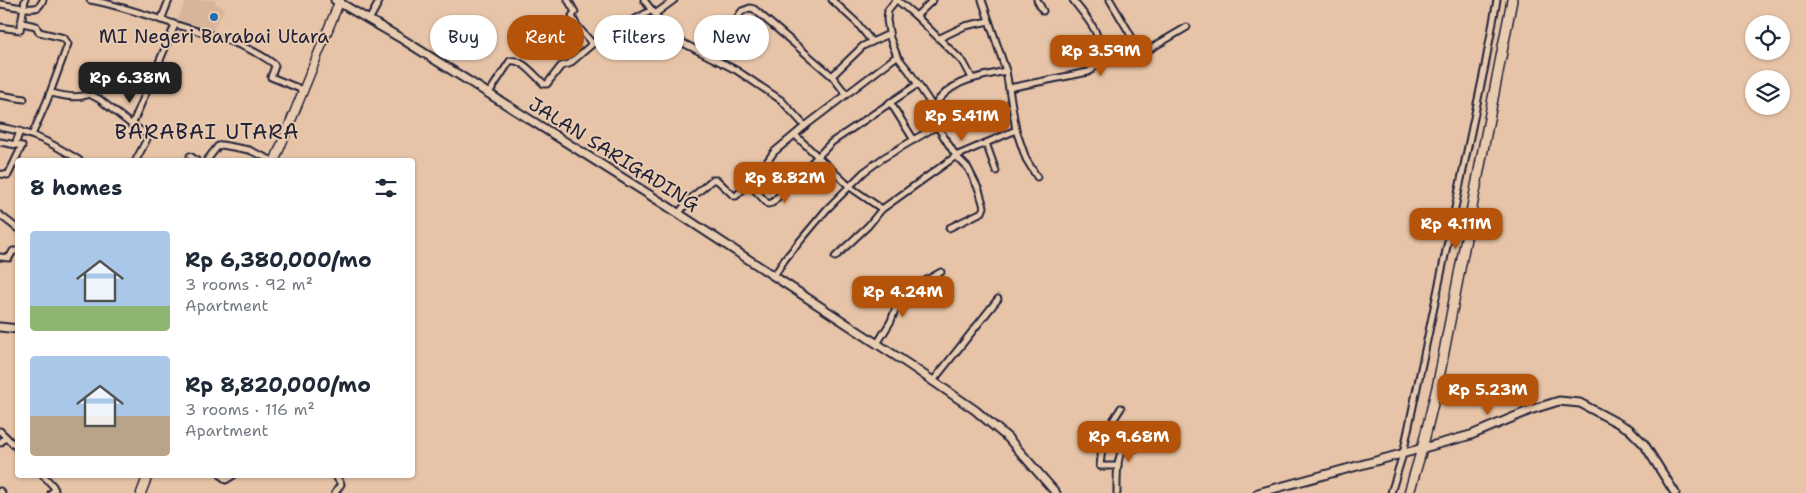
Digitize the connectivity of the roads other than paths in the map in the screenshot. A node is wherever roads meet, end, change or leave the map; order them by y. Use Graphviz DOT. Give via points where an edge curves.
graph roads {
  1 [pos="24,0"];
  2 [pos="43,0"];
  3 [pos="90,0"];
  4 [pos="170,0"];
  5 [pos="380,0"];
  6 [pos="568,0"];
  7 [pos="644,0"];
  8 [pos="674,0"];
  9 [pos="832,0"];
  10 [pos="897,0"];
  11 [pos="933,0"];
  12 [pos="982,0"];
  13 [pos="1038,0"];
  14 [pos="1073,0"];
  15 [pos="1110,0"];
  16 [pos="1497,0"];
  17 [pos="1512,0"];
  18 [pos="103,1"];
  19 [pos="338,1"];
  20 [pos="0,4"];
  21 [pos="23,8"];
  22 [pos="1042,11"];
  23 [pos="653,12"];
  24 [pos="739,15"];
  25 [pos="762,15"];
  26 [pos="916,16"];
  27 [pos="162,20"];
  28 [pos="369,20"];
  29 [pos="769,21"];
  30 [pos="989,21"];
  31 [pos="22,23"];
  32 [pos="175,25"];
  33 [pos="0,27"];
  34 [pos="1187,27"];
  35 [pos="889,34"];
  36 [pos="940,38"];
  37 [pos="872,42"];
  38 [pos="592,43"];
  39 [pos="694,48"];
  40 [pos="1137,49"];
  41 [pos="897,56"];
  42 [pos="717,60"];
  43 [pos="1097,65"];
  44 [pos="1006,71"];
  45 [pos="832,76"];
  46 [pos="972,78"];
  47 [pos="918,84"];
  48 [pos="1009,88"];
  49 [pos="303,90"];
  50 [pos="50,93"];
  51 [pos="489,94"];
  52 [pos="846,94"];
  53 [pos="0,95"];
  54 [pos="24,99"];
  55 [pos="890,102"];
  56 [pos="933,106"];
  57 [pos="132,125"];
  58 [pos="805,126"];
  59 [pos="937,126"];
  60 [pos="0,127"];
  61 [pos="1016,130"];
  62 [pos="20,131"];
  63 [pos="32,135"];
  64 [pos="796,135"];
  65 [pos="914,140"];
  66 [pos="0,142"];
  67 [pos="986,143"];
  68 [pos="15,145"];
  69 [pos="190,156"];
  70 [pos="818,156"];
  71 [pos="956,156"];
  72 [pos="16,158"];
  73 [pos="76,158"];
  74 [pos="137,158"];
  75 [pos="193,158"];
  76 [pos="209,158"];
  77 [pos="267,158"];
  78 [pos="276,158"];
  79 [pos="15,160"];
  80 [pos="996,171"];
  81 [pos="0,174"];
  82 [pos="1037,177"];
  83 [pos="748,184"];
  84 [pos="850,187"];
  85 [pos="882,209"];
  86 [pos="679,213"];
  87 [pos="0,215"];
  88 [pos="15,227"];
  89 [pos="949,228"];
  90 [pos="15,251"];
  91 [pos="0,257"];
  92 [pos="835,258"];
  93 [pos="941,272"];
  94 [pos="774,276"];
  95 [pos="998,299"];
  96 [pos="0,327"];
  97 [pos="15,329"];
  98 [pos="877,344"];
  99 [pos="932,381"];
  100 [pos="1121,408"];
  101 [pos="0,431"];
  102 [pos="6,437"];
  103 [pos="1142,439"];
  104 [pos="0,443"];
  105 [pos="15,446"];
  106 [pos="1422,449"];
  107 [pos="1403,454"];
  108 [pos="1118,466"];
  109 [pos="46,478"];
  110 [pos="147,478"];
  111 [pos="337,478"];
  112 [pos="143,492"];
  113 [pos="51,493"];
  114 [pos="336,493"];
  115 [pos="1056,493"];
  116 [pos="1117,493"];
  117 [pos="1258,493"];
  118 [pos="1391,493"];
  119 [pos="1409,493"];
  120 [pos="1676,493"];
  1 -- 21 [label="street"];
  2 -- 21 [label="street" via="38,7"];
  3 -- 18 [label="street"];
  4 -- 27 [label="street"];
  5 -- 28 [label="street"];
  6 -- 38 [label="street" via="575,12 572,16 577,26"];
  7 -- 23 [label="street"];
  8 -- 23 [label="street"];
  9 -- 37 [label="street"];
  10 -- 26 [label="street"];
  10 -- 35 [label="street" via="887,13"];
  11 -- 26 [label="street"];
  12 -- 30 [label="street"];
  13 -- 22 [label="street"];
  14 -- 43 [label="street" via="1096,33"];
  15 -- 40 [label="street"];
  16 -- 107 [label="street"];
  17 -- 106 [label="highway"];
  18 -- 27 [label="street"];
  19 -- 28 [label="street, JALAN SARIGADING"];
  19 -- 49 [label="main road"];
  20 -- 21 [label="street"];
  21 -- 31 [label="street"];
  23 -- 38 [label="street"];
  23 -- 39 [label="street" via="670,34"];
  24 -- 25 [label="street" via="750,8"];
  26 -- 36 [label="street"];
  27 -- 32 [label="street"];
  28 -- 51 [label="street, JALAN SARIGADING"];
  29 -- 45 [label="street"];
  30 -- 36 [label="street" via="965,26"];
  30 -- 44 [label="street"];
  31 -- 33 [label="street" via="20,30"];
  31 -- 50 [label="street" via="36,26 39,32 64,38 68,44"];
  32 -- 49 [label="street" via="214,35 258,55 274,65 271,77"];
  32 -- 57 [label="street"];
  34 -- 40 [label="street" via="1148,50"];
  35 -- 37 [label="street"];
  35 -- 41 [label="street"];
  36 -- 46 [label="street" via="964,63"];
  37 -- 45 [label="street" via="863,46"];
  38 -- 51 [label="street" via="568,64 561,66 546,84 520,62 510,61"];
  40 -- 43 [label="street"];
  41 -- 47 [label="street"];
  41 -- 52 [label="street"];
  42 -- 58 [label="street" via="781,100"];
  43 -- 48 [label="street" via="1088,72"];
  44 -- 46 [label="street"];
  44 -- 48 [label="street"];
  45 -- 52 [label="street"];
  46 -- 56 [label="street" via="954,85"];
  47 -- 55 [label="street"];
  47 -- 56 [label="street"];
  48 -- 61 [label="street"];
  49 -- 78 [label="main road"];
  50 -- 57 [label="street" via="74,97 88,94"];
  50 -- 63 [label="street"];
  51 -- 86 [label="street, JALAN SARIGADING"];
  52 -- 58 [label="street"];
  53 -- 54 [label="street"];
  55 -- 65 [label="street"];
  55 -- 70 [label="street" via="832,142"];
  56 -- 59 [label="street"];
  57 -- 74 [label="street" via="148,135"];
  58 -- 64 [label="street"];
  59 -- 65 [label="street"];
  59 -- 71 [label="street"];
  60 -- 62 [label="street"];
  61 -- 67 [label="street"];
  61 -- 82 [label="street" via="1026,159"];
  62 -- 63 [label="street"];
  62 -- 68 [label="street"];
  63 -- 73 [label="street"];
  64 -- 70 [label="street"];
  64 -- 83 [label="street" via="774,152"];
  65 -- 84 [label="street" via="883,158"];
  66 -- 68 [label="street"];
  67 -- 71 [label="street"];
  67 -- 80 [label="street"];
  68 -- 72 [label="street" via="22,146"];
  69 -- 75 [label="street"];
  70 -- 83 [label="street" via="770,204"];
  70 -- 84 [label="street"];
  71 -- 85 [label="street"];
  71 -- 89 [label="street" via="968,168 984,210"];
  76 -- 77 [label="street" via="222,145 249,150"];
  79 -- 81 [label="street" via="8,175"];
  83 -- 86 [label="street" via="734,196 712,180"];
  84 -- 85 [label="street"];
  84 -- 94 [label="street" via="827,209"];
  85 -- 92 [label="street"];
  86 -- 94 [label="street, JALAN SARIGADING"];
  87 -- 88 [label="street"];
  90 -- 91 [label="street" via="9,258"];
  93 -- 98 [label="street" via="918,285 895,310"];
  94 -- 98 [label="street, JALAN SARIGADING"];
  95 -- 99 [label="street"];
  96 -- 97 [label="street"];
  98 -- 99 [label="street, JALAN SARIGADING"];
  99 -- 115 [label="street, JALAN SARIGADING" via="975,410 1008,438"];
  100 -- 108 [label="street" via="1105,433 1106,444 1102,448 1100,466"];
  101 -- 102 [label="street"];
  102 -- 104 [label="street"];
  102 -- 105 [label="street"];
  103 -- 108 [label="street" via="1136,448 1124,450"];
  106 -- 107 [label="street"];
  106 -- 119 [label="highway"];
  106 -- 120 [label="street" via="1471,435 1560,401 1580,403 1637,436"];
  107 -- 117 [label="street"];
  107 -- 118 [label="street"];
  108 -- 116 [label="street"];
  109 -- 113 [label="street" via="55,490"];
  110 -- 112 [label="main road"];
  111 -- 114 [label="street" via="341,484"];
}
